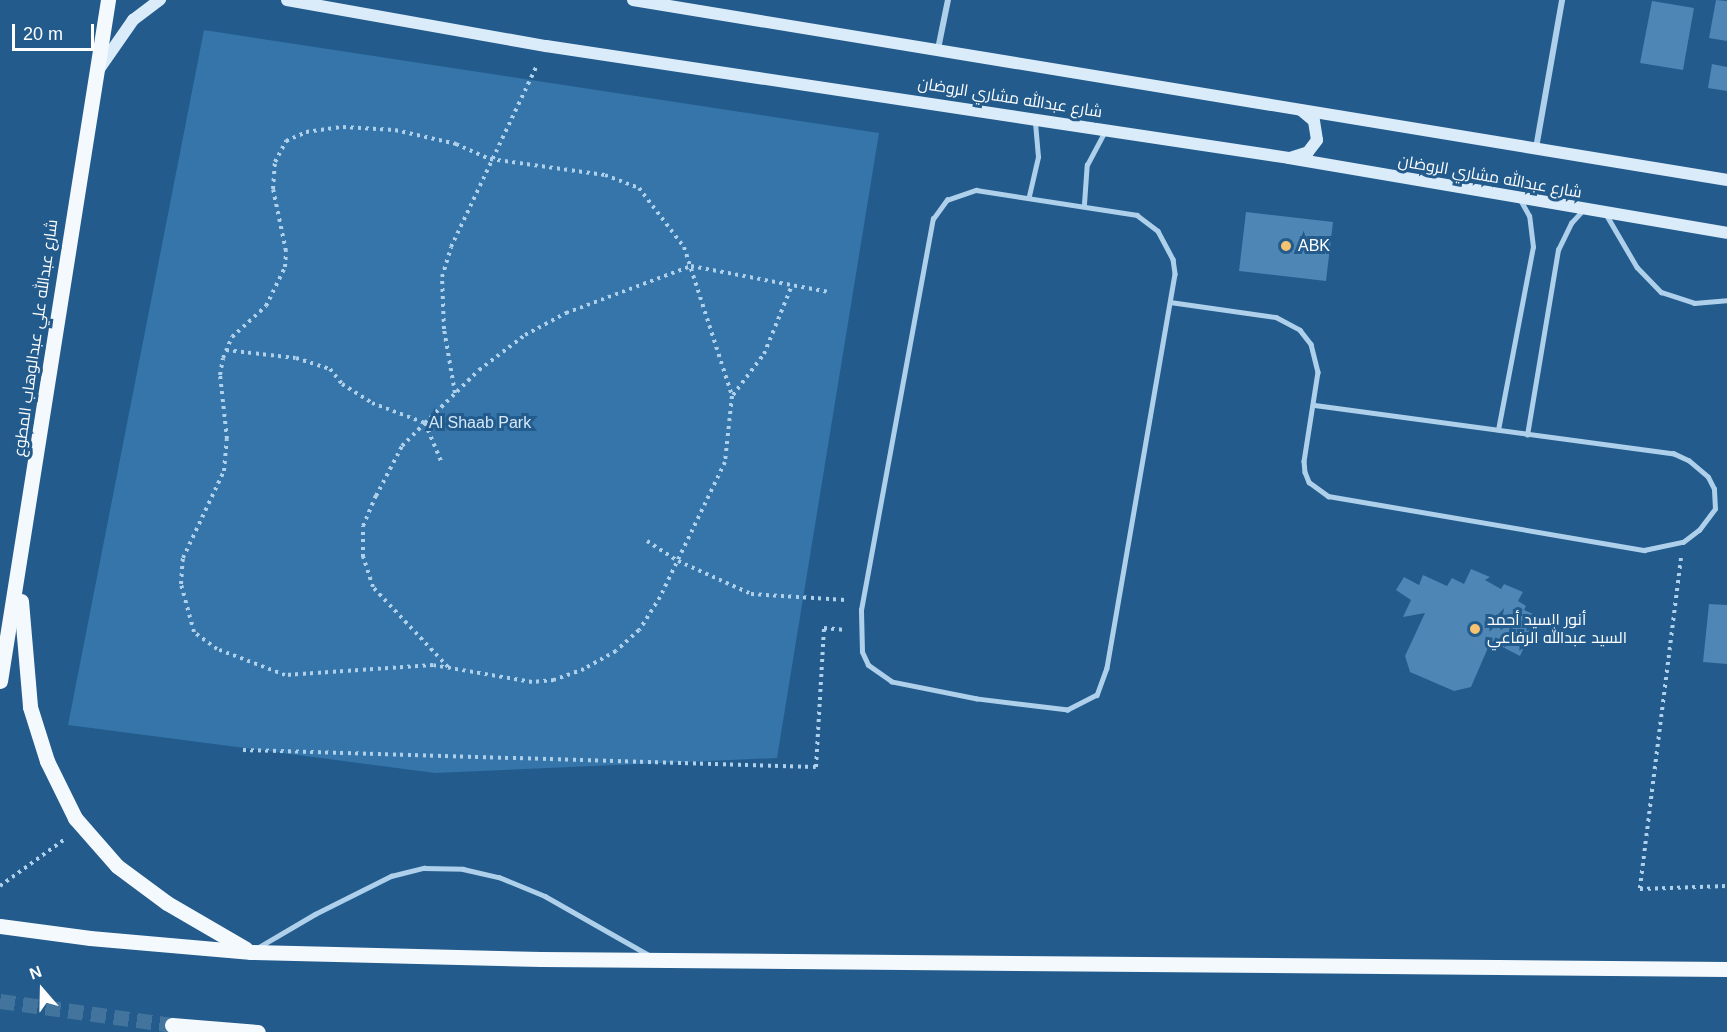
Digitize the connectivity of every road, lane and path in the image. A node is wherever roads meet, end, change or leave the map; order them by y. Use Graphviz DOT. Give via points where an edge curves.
graph roads {
  1 [pos="108,0"];
  2 [pos="160,0"];
  3 [pos="287,0"];
  4 [pos="360,0"];
  5 [pos="633,0"];
  6 [pos="948,0"];
  7 [pos="1562,0"];
  8 [pos="364,14"];
  9 [pos="546,46"];
  10 [pos="938,50"];
  11 [pos="93,78"];
  12 [pos="1297,108"];
  13 [pos="1034,117"];
  14 [pos="1106,129"];
  15 [pos="1536,148"];
  16 [pos="1289,158"];
  17 [pos="490,159"];
  18 [pos="1727,180"];
  19 [pos="1029,196"];
  20 [pos="1520,200"];
  21 [pos="1084,204"];
  22 [pos="1582,210"];
  23 [pos="1606,214"];
  24 [pos="1727,234"];
  25 [pos="691,266"];
  26 [pos="792,285"];
  27 [pos="828,292"];
  28 [pos="1727,300"];
  29 [pos="1170,302"];
  30 [pos="226,350"];
  31 [pos="455,394"];
  32 [pos="732,396"];
  33 [pos="1313,405"];
  34 [pos="425,423"];
  35 [pos="1498,430"];
  36 [pos="1527,435"];
  37 [pos="441,460"];
  38 [pos="646,541"];
  39 [pos="1683,542"];
  40 [pos="678,561"];
  41 [pos="21,568"];
  42 [pos="862,601"];
  43 [pos="860,632"];
  44 [pos="448,667"];
  45 [pos="0,681"];
  46 [pos="243,750"];
  47 [pos="81,827"];
  48 [pos="0,886"];
  49 [pos="1727,886"];
  50 [pos="0,926"];
  51 [pos="251,952"];
  52 [pos="656,960"];
  53 [pos="1727,969"];
  54 [pos="172,1025"];
  55 [pos="258,1032"];
  1 -- 11 [label="main road, شارع عبدالله علي عبدالوهاب المطوع"];
  2 -- 11 [label="street" via="133,21"];
  3 -- 8 [label="street, شارع عبدالله مشاري الروضان"];
  4 -- 8 [label="street"];
  5 -- 10 [label="street"];
  6 -- 10 [label="street"];
  7 -- 15 [label="street"];
  8 -- 9 [label="street, شارع عبدالله مشاري الروضان"];
  9 -- 13 [label="street, شارع عبدالله مشاري الروضان"];
  9 -- 17 [label="path"];
  10 -- 12 [label="street"];
  11 -- 41 [label="main road, شارع عبدالله علي عبدالوهاب المطوع"];
  12 -- 15 [label="street"];
  12 -- 16 [label="street" via="1314,121 1317,140 1308,152"];
  13 -- 14 [label="street, شارع عبدالله مشاري الروضان"];
  13 -- 19 [label="lane" via="1038,157"];
  14 -- 16 [label="street, شارع عبدالله مشاري الروضان"];
  14 -- 21 [label="lane" via="1087,165"];
  15 -- 18 [label="street"];
  16 -- 20 [label="street, شارع عبدالله مشاري الروضان"];
  17 -- 25 [label="path" via="605,174 639,188 684,247"];
  17 -- 30 [label="path" via="456,144 395,130 343,127 306,132 286,141 275,162 273,189 286,251 285,267 279,287 266,306 232,337"];
  17 -- 31 [label="path" via="442,277 444,329"];
  19 -- 21 [label="lane"];
  19 -- 42 [label="lane" via="976,190 962,193 938,208 933,219"];
  20 -- 22 [label="street, شارع عبدالله مشاري الروضان"];
  20 -- 35 [label="lane" via="1529,216 1533,247"];
  21 -- 29 [label="lane" via="1137,215 1158,231 1173,259 1175,274"];
  22 -- 23 [label="street, شارع عبدالله مشاري الروضان"];
  22 -- 36 [label="lane" via="1563,235 1558,250"];
  23 -- 24 [label="street, شارع عبدالله مشاري الروضان"];
  23 -- 28 [label="lane" via="1637,267 1661,292 1694,303"];
  25 -- 26 [label="path"];
  25 -- 31 [label="path" via="567,313 525,335 479,369"];
  25 -- 32 [label="path"];
  26 -- 27 [label="path"];
  26 -- 32 [label="path" via="764,354"];
  29 -- 33 [label="lane" via="1289,321 1300,330 1316,358"];
  29 -- 43 [label="lane" via="1107,668 1097,695 1076,707 1055,711 892,682 868,665"];
  30 -- 34 [label="path" via="314,362 330,369 342,384 372,403"];
  30 -- 44 [label="path" via="220,375 227,440 224,471 183,558 181,584 194,632 217,650 285,675"];
  31 -- 34 [label="path"];
  32 -- 40 [label="path" via="725,462"];
  33 -- 35 [label="lane"];
  33 -- 39 [label="lane" via="1305,472 1309,482 1328,496 1644,550"];
  34 -- 37 [label="path"];
  34 -- 44 [label="path" via="402,446 376,496 363,526 363,557 373,587"];
  35 -- 36 [label="lane"];
  36 -- 39 [label="lane" via="1674,454 1689,461 1708,477 1716,500 1709,519"];
  38 -- 40 [label="path"];
  39 -- 49 [label="path" via="1640,889"];
  40 -- 42 [label="path" via="751,594"];
  40 -- 44 [label="path" via="639,630 616,651 584,669 554,680 532,682"];
  41 -- 45 [label="main road, شارع عبدالله علي عبدالوهاب المطوع"];
  41 -- 47 [label="main road" via="22,639 30,707 59,791"];
  42 -- 43 [label="lane"];
  43 -- 46 [label="path" via="824,628 816,767"];
  47 -- 48 [label="path"];
  47 -- 51 [label="main road" via="117,866 167,903"];
  50 -- 51 [label="main road"];
  51 -- 52 [label="main road"];
  51 -- 52 [label="lane" via="391,876 424,868 463,869 499,877 545,896"];
  52 -- 53 [label="main road"];
  54 -- 55 [label="main road"];
}
